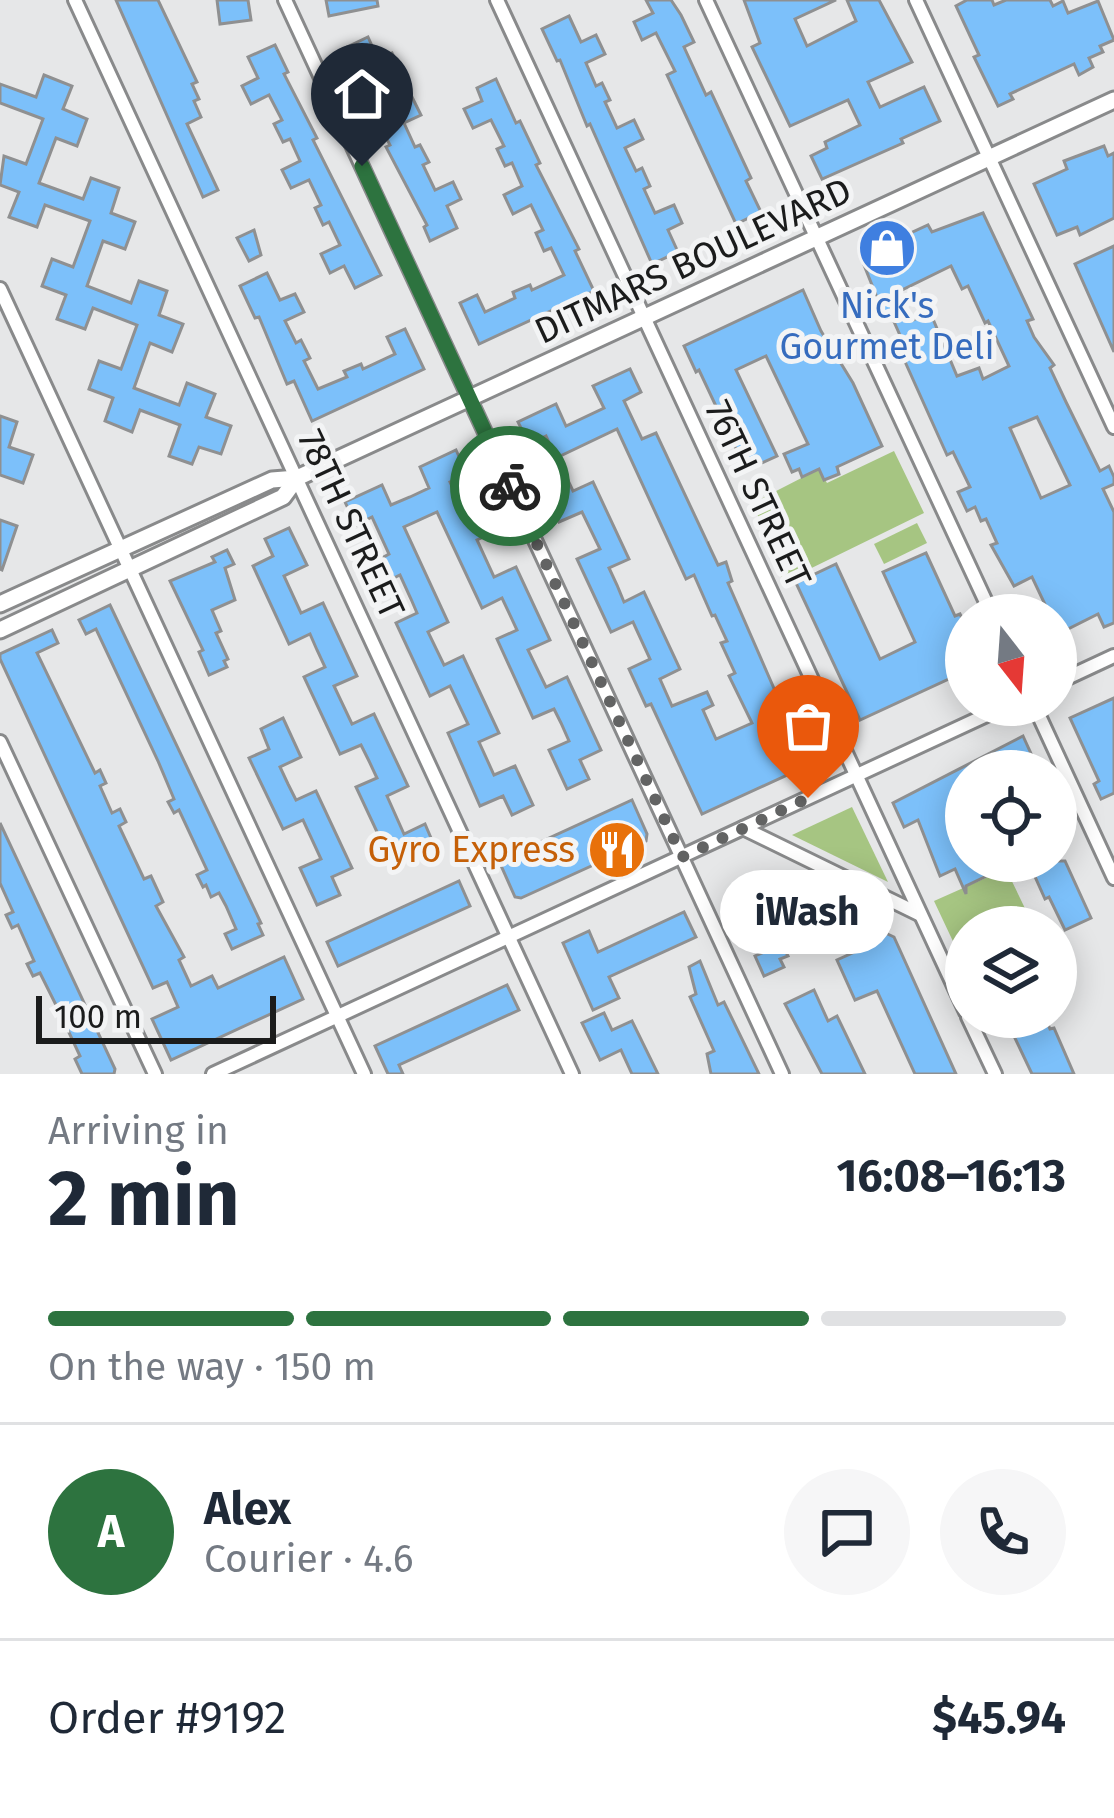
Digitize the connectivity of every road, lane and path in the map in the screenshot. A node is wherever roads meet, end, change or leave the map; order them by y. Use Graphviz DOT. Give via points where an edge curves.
graph roads {
  1 [pos="75,0"];
  2 [pos="285,0"];
  3 [pos="497,0"];
  4 [pos="706,0"];
  5 [pos="916,0"];
  6 [pos="1114,100"];
  7 [pos="989,158"];
  8 [pos="816,237"];
  9 [pos="0,289"];
  10 [pos="644,317"];
  11 [pos="468,396"];
  12 [pos="1114,427"];
  13 [pos="298,478"];
  14 [pos="119,550"];
  15 [pos="129,571"];
  16 [pos="982,594"];
  17 [pos="0,604"];
  18 [pos="0,630"];
  19 [pos="1114,656"];
  20 [pos="1077,673"];
  21 [pos="963,726"];
  22 [pos="1044,726"];
  23 [pos="0,742"];
  24 [pos="855,776"];
  25 [pos="742,828"];
  26 [pos="682,857"];
  27 [pos="1114,878"];
  28 [pos="920,914"];
  29 [pos="509,936"];
  30 [pos="945,968"];
  31 [pos="337,1016"];
  32 [pos="978,1038"];
  33 [pos="155,1074"];
  34 [pos="213,1074"];
  35 [pos="364,1074"];
  36 [pos="572,1074"];
  37 [pos="782,1074"];
  38 [pos="995,1074"];
  1 -- 13 [label="street, 78TH STREET"];
  2 -- 11 [label="street"];
  3 -- 10 [label="street, 76TH STREET"];
  4 -- 8 [label="street"];
  5 -- 7 [label="street"];
  6 -- 7 [label="street, DITMARS BOULEVARD"];
  7 -- 8 [label="street, DITMARS BOULEVARD"];
  7 -- 12 [label="street"];
  8 -- 10 [label="street, DITMARS BOULEVARD"];
  8 -- 16 [label="street"];
  9 -- 14 [label="street"];
  10 -- 11 [label="street, DITMARS BOULEVARD"];
  10 -- 24 [label="street, 76TH STREET"];
  11 -- 13 [label="street, DITMARS BOULEVARD"];
  11 -- 26 [label="street"];
  13 -- 14 [label="street, DITMARS BOULEVARD" via="272,480"];
  13 -- 15 [label="street, DITMARS BOULEVARD" via="284,497"];
  13 -- 29 [label="street, 78TH STREET"];
  14 -- 15 [label="street"];
  14 -- 17 [label="street, DITMARS BOULEVARD"];
  15 -- 18 [label="street, DITMARS BOULEVARD"];
  15 -- 31 [label="street"];
  19 -- 20 [label="street"];
  21 -- 24 [label="street"];
  22 -- 27 [label="street"];
  23 -- 33 [label="street"];
  24 -- 25 [label="street"];
  24 -- 28 [label="street, 76TH STREET"];
  25 -- 26 [label="street"];
  25 -- 28 [label="street"];
  26 -- 29 [label="street"];
  26 -- 37 [label="street"];
  28 -- 30 [label="street, 76TH STREET"];
  29 -- 31 [label="street"];
  29 -- 36 [label="street, 78TH STREET"];
  31 -- 34 [label="street"];
  31 -- 35 [label="street"];
  32 -- 38 [label="street, 76TH STREET"];
}
